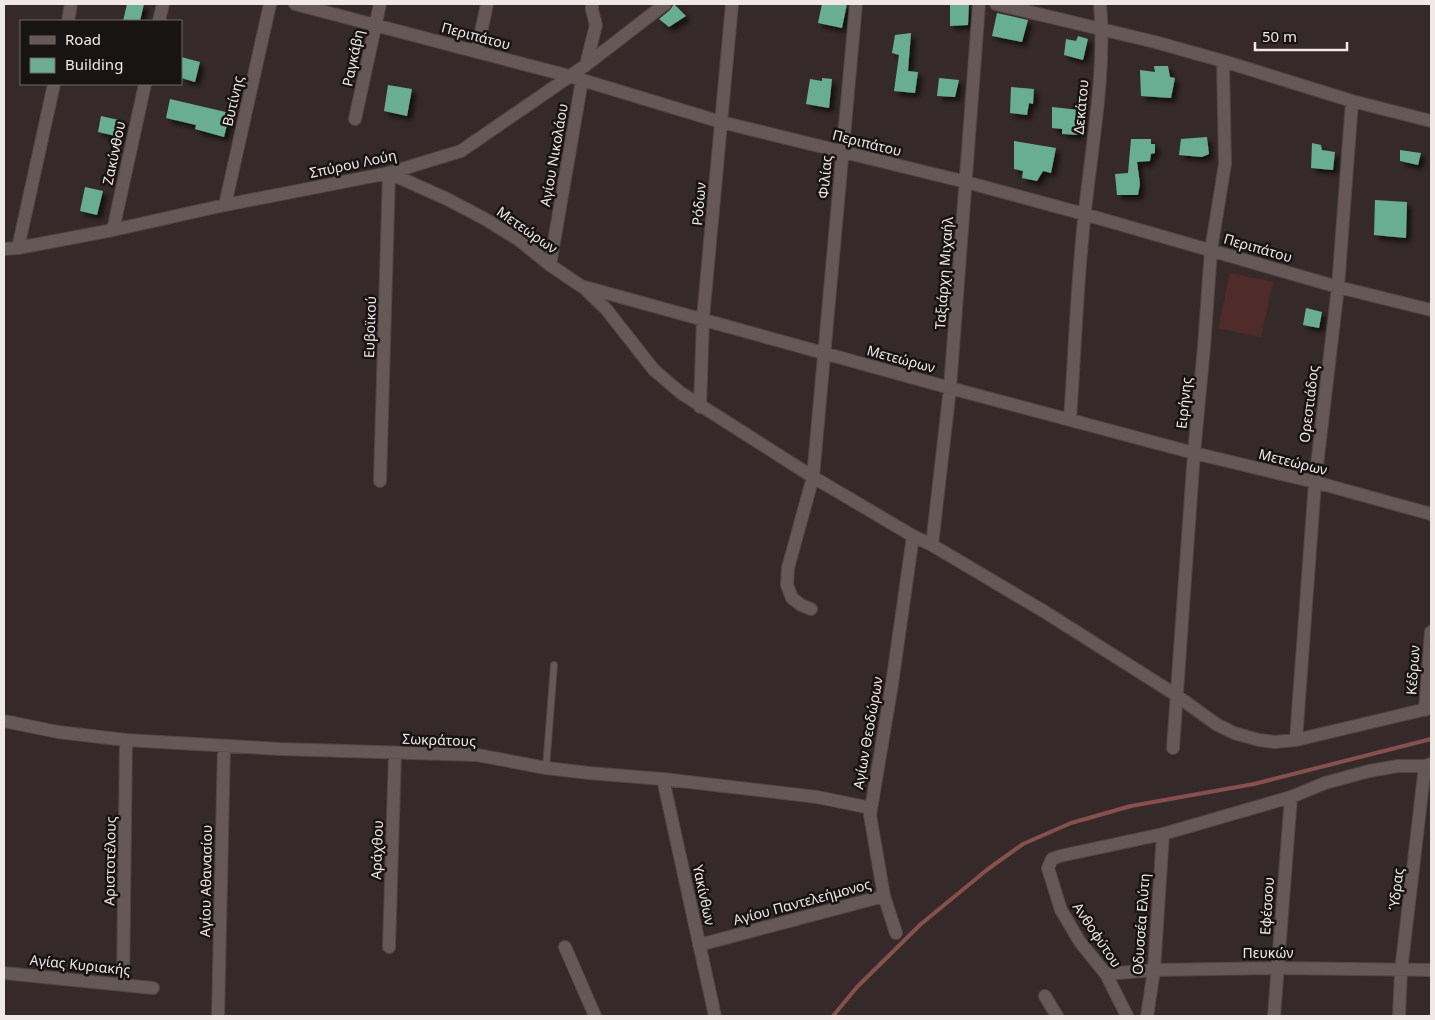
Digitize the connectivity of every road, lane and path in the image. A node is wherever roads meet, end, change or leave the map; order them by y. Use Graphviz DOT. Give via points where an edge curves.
graph roads {
  1 [pos="71,4"];
  2 [pos="163,4"];
  3 [pos="270,4"];
  4 [pos="295,4"];
  5 [pos="380,4"];
  6 [pos="487,4"];
  7 [pos="665,4"];
  8 [pos="732,4"];
  9 [pos="856,4"];
  10 [pos="979,4"];
  11 [pos="996,4"];
  12 [pos="1100,4"];
  13 [pos="592,7"];
  14 [pos="68,20"];
  15 [pos="159,20"];
  16 [pos="375,25"];
  17 [pos="1102,30"];
  18 [pos="477,51"];
  19 [pos="1223,61"];
  20 [pos="586,65"];
  21 [pos="569,76"];
  22 [pos="582,80"];
  23 [pos="54,85"];
  24 [pos="145,85"];
  25 [pos="1352,101"];
  26 [pos="355,119"];
  27 [pos="1431,121"];
  28 [pos="721,122"];
  29 [pos="843,152"];
  30 [pos="389,173"];
  31 [pos="966,182"];
  32 [pos="225,205"];
  33 [pos="1084,214"];
  34 [pos="113,230"];
  35 [pos="18,248"];
  36 [pos="4,249"];
  37 [pos="1211,250"];
  38 [pos="550,265"];
  39 [pos="581,286"];
  40 [pos="1338,287"];
  41 [pos="1431,310"];
  42 [pos="703,318"];
  43 [pos="824,353"];
  44 [pos="950,388"];
  45 [pos="700,407"];
  46 [pos="1070,419"];
  47 [pos="1194,453"];
  48 [pos="812,477"];
  49 [pos="380,481"];
  50 [pos="1315,482"];
  51 [pos="1431,514"];
  52 [pos="913,536"];
  53 [pos="932,545"];
  54 [pos="811,608"];
  55 [pos="1431,632"];
  56 [pos="554,665"];
  57 [pos="1176,695"];
  58 [pos="1428,709"];
  59 [pos="4,721"];
  60 [pos="126,740"];
  61 [pos="1296,740"];
  62 [pos="224,746"];
  63 [pos="1173,748"];
  64 [pos="396,754"];
  65 [pos="1428,765"];
  66 [pos="546,768"];
  67 [pos="663,779"];
  68 [pos="1291,797"];
  69 [pos="871,808"];
  70 [pos="1163,834"];
  71 [pos="884,896"];
  72 [pos="896,933"];
  73 [pos="699,945"];
  74 [pos="389,947"];
  75 [pos="565,947"];
  76 [pos="1278,968"];
  77 [pos="1154,970"];
  78 [pos="1431,970"];
  79 [pos="1401,971"];
  80 [pos="4,973"];
  81 [pos="1106,974"];
  82 [pos="123,984"];
  83 [pos="153,988"];
  84 [pos="1045,996"];
  85 [pos="218,1016"];
  86 [pos="595,1016"];
  87 [pos="715,1016"];
  88 [pos="1057,1016"];
  89 [pos="1127,1016"];
  90 [pos="1147,1016"];
  91 [pos="1274,1016"];
  92 [pos="1399,1016"];
  1 -- 14 [label="street"];
  2 -- 15 [label="street"];
  3 -- 32 [label="street, Βυτίνης"];
  4 -- 16 [label="street, Περιπάτου"];
  5 -- 16 [label="street, Ραγκάβη"];
  6 -- 18 [label="street"];
  7 -- 20 [label="street, Σπύρου Λούη"];
  8 -- 28 [label="street, Ρόδων"];
  9 -- 29 [label="street, Φιλίας"];
  10 -- 31 [label="street, Ταξιάρχη Μιχαήλ"];
  11 -- 17 [label="street"];
  12 -- 17 [label="street, Δεκάτου"];
  13 -- 20 [label="street" via="596,25"];
  16 -- 18 [label="street, Περιπάτου"];
  16 -- 26 [label="street, Ραγκάβη"];
  17 -- 19 [label="street"];
  17 -- 33 [label="street, Δεκάτου" via="1096,124"];
  18 -- 21 [label="street, Περιπάτου"];
  19 -- 25 [label="street"];
  19 -- 37 [label="street, Ειρήνης" via="1225,164"];
  20 -- 21 [label="street, Σπύρου Λούη"];
  21 -- 22 [label="street, Περιπάτου"];
  21 -- 30 [label="street, Σπύρου Λούη" via="461,151"];
  22 -- 28 [label="street, Περιπάτου"];
  22 -- 38 [label="street, Αγίου Νικολάου"];
  23 -- 35 [label="street"];
  24 -- 34 [label="street, Ζακύνθου"];
  25 -- 27 [label="street"];
  25 -- 40 [label="street, Ορεστιάδος"];
  28 -- 29 [label="street, Περιπάτου"];
  28 -- 42 [label="street, Ρόδων"];
  29 -- 31 [label="street, Περιπάτου"];
  29 -- 43 [label="street, Φιλίας"];
  30 -- 32 [label="street, Σπύρου Λούη"];
  30 -- 38 [label="street, Μετεώρων" via="485,219"];
  30 -- 49 [label="street, Ευβοϊκού"];
  31 -- 33 [label="street, Περιπάτου"];
  31 -- 44 [label="street, Ταξιάρχη Μιχαήλ"];
  32 -- 34 [label="street, Σπύρου Λούη"];
  33 -- 37 [label="street, Περιπάτου"];
  33 -- 46 [label="street, Δεκάτου"];
  34 -- 35 [label="street, Σπύρου Λούη"];
  35 -- 36 [label="street, Σπύρου Λούη"];
  37 -- 40 [label="street, Περιπάτου"];
  37 -- 47 [label="street, Ειρήνης"];
  38 -- 39 [label="street, Μετεώρων"];
  39 -- 42 [label="street, Μετεώρων"];
  39 -- 45 [label="street" via="606,309 654,370"];
  40 -- 41 [label="street, Περιπάτου"];
  40 -- 50 [label="street, Ορεστιάδος"];
  42 -- 43 [label="street, Μετεώρων"];
  42 -- 45 [label="street, Ρόδων"];
  43 -- 44 [label="street, Μετεώρων"];
  43 -- 48 [label="street, Φιλίας"];
  44 -- 46 [label="street, Μετεώρων"];
  44 -- 53 [label="street, Ταξιάρχη Μιχαήλ"];
  45 -- 48 [label="street"];
  46 -- 47 [label="street, Μετεώρων"];
  47 -- 50 [label="street, Μετεώρων"];
  47 -- 57 [label="street, Ειρήνης"];
  48 -- 52 [label="street"];
  48 -- 54 [label="street, Φιλίας" via="788,568 792,598"];
  50 -- 51 [label="street, Μετεώρων"];
  50 -- 61 [label="street, Ορεστιάδος"];
  52 -- 53 [label="street"];
  52 -- 69 [label="street, Αγίων Θεοδώρων"];
  53 -- 57 [label="street"];
  55 -- 58 [label="street, Κέδρων"];
  56 -- 66 [label="lane"];
  57 -- 61 [label="street" via="1234,733 1275,742"];
  57 -- 63 [label="street, Ειρήνης"];
  58 -- 61 [label="street"];
  59 -- 60 [label="street, Σωκράτους" via="58,732"];
  60 -- 62 [label="street, Σωκράτους"];
  60 -- 82 [label="street, Αριστοτέλους"];
  62 -- 64 [label="street, Σωκράτους"];
  62 -- 85 [label="street, Αγίου Αθανασίου"];
  64 -- 66 [label="street, Σωκράτους" via="477,755"];
  64 -- 74 [label="street, Αράχθου"];
  65 -- 68 [label="street" via="1369,770"];
  65 -- 79 [label="street, Ύδρας"];
  66 -- 67 [label="street, Σωκράτους"];
  67 -- 69 [label="street, Σωκράτους" via="817,797"];
  67 -- 73 [label="street, Υακίνθων"];
  68 -- 70 [label="street"];
  68 -- 76 [label="street, Εφέσσου"];
  69 -- 71 [label="street, Αγίων Θεοδώρων" via="870,821"];
  70 -- 77 [label="street, Οδυσσέα Ελύτη"];
  70 -- 81 [label="street, Ανθοφύτου" via="1060,856 1052,859 1048,868 1061,910 1080,942"];
  71 -- 72 [label="street, Αγίων Θεοδώρων"];
  71 -- 73 [label="street, Αγίου Παντελεήμονος"];
  73 -- 87 [label="street, Υακίνθων"];
  75 -- 86 [label="street"];
  76 -- 77 [label="street, Πευκών"];
  76 -- 79 [label="street, Πευκών"];
  76 -- 91 [label="street, Εφέσσου"];
  77 -- 81 [label="street, Πευκών"];
  77 -- 90 [label="street, Οδυσσέα Ελύτη"];
  78 -- 79 [label="street, Πευκών"];
  79 -- 92 [label="street, Ύδρας"];
  80 -- 82 [label="street, Αγίας Κυριακής"];
  81 -- 89 [label="street, Ανθοφύτου"];
  82 -- 83 [label="street, Αγίας Κυριακής"];
  84 -- 88 [label="street"];
}
